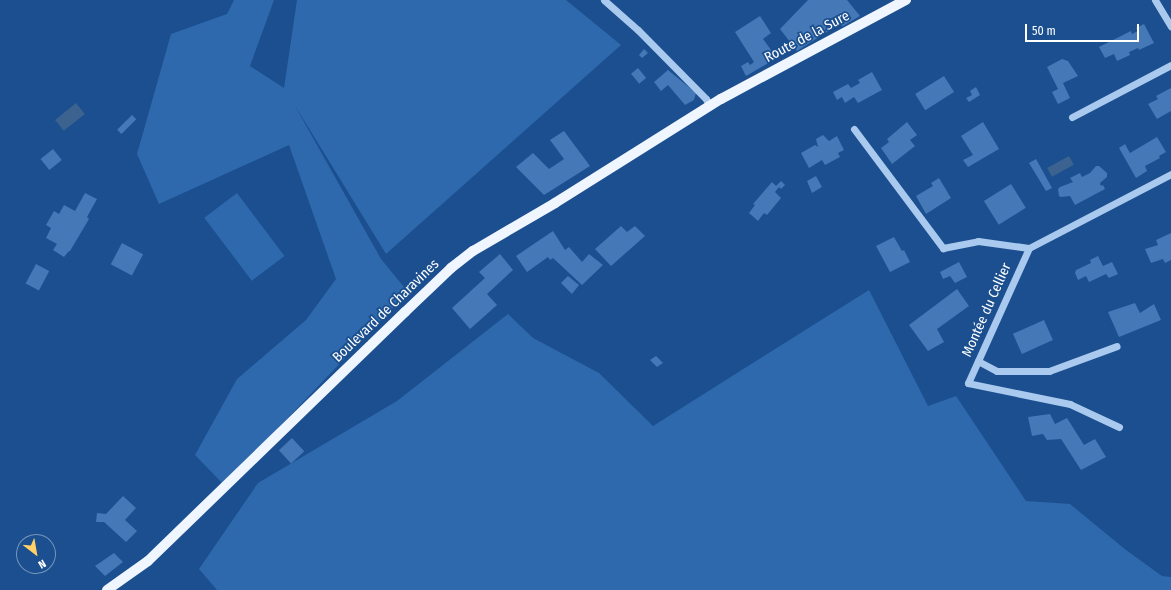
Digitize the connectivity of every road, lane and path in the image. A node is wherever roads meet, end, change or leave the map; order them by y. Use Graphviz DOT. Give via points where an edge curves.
graph roads {
  1 [pos="604,0"];
  2 [pos="906,0"];
  3 [pos="1155,0"];
  4 [pos="1171,27"];
  5 [pos="1171,65"];
  6 [pos="721,99"];
  7 [pos="710,106"];
  8 [pos="1072,117"];
  9 [pos="854,129"];
  10 [pos="1171,174"];
  11 [pos="1029,248"];
  12 [pos="1117,346"];
  13 [pos="978,361"];
  14 [pos="1119,427"];
  15 [pos="107,590"];
  1 -- 7 [label="street" via="638,30"];
  2 -- 6 [label="main road, Route de la Sure"];
  3 -- 4 [label="street"];
  5 -- 8 [label="street"];
  6 -- 7 [label="main road, Boulevard de Charavines"];
  7 -- 15 [label="main road, Boulevard de Charavines" via="555,203 497,236 451,268 148,561"];
  9 -- 11 [label="street" via="943,248 978,241"];
  10 -- 11 [label="street"];
  11 -- 13 [label="street, Montée du Cellier"];
  12 -- 13 [label="street" via="1049,371 997,371"];
  13 -- 14 [label="street, Montée du Cellier" via="968,382 1070,404"];
}
